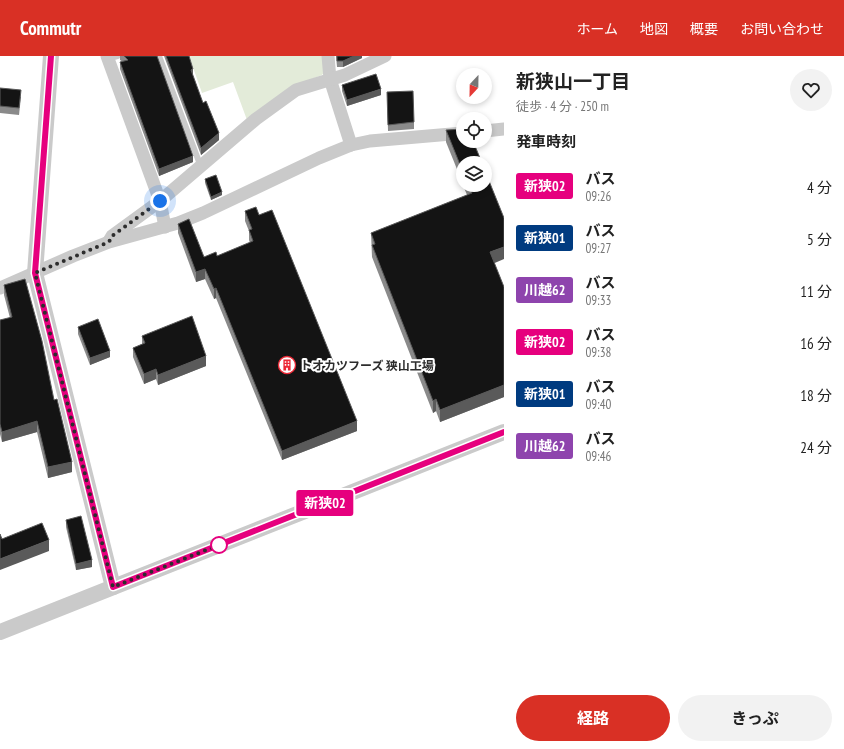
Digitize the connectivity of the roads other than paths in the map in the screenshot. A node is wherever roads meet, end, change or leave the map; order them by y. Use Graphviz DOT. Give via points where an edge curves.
graph roads {
  1 [pos="51,56"];
  2 [pos="159,56"];
  3 [pos="328,56"];
  4 [pos="385,56"];
  5 [pos="111,57"];
  6 [pos="330,79"];
  7 [pos="504,129"];
  8 [pos="492,130"];
  9 [pos="456,134"];
  10 [pos="351,145"];
  11 [pos="201,167"];
  12 [pos="160,201"];
  13 [pos="165,227"];
  14 [pos="109,242"];
  15 [pos="35,273"];
  16 [pos="0,288"];
  17 [pos="504,432"];
  18 [pos="113,587"];
  19 [pos="0,632"];
  1 -- 15 [label="street"];
  2 -- 11 [label="lane"];
  3 -- 6 [label="street"];
  4 -- 6 [label="street" via="345,75"];
  5 -- 12 [label="street"];
  6 -- 10 [label="street"];
  6 -- 11 [label="street" via="296,90 256,119"];
  7 -- 8 [label="street"];
  9 -- 10 [label="street"];
  10 -- 13 [label="street" via="202,213"];
  11 -- 12 [label="street"];
  12 -- 13 [label="street"];
  12 -- 14 [label="street" via="112,236"];
  13 -- 14 [label="street"];
  14 -- 15 [label="street"];
  15 -- 16 [label="street"];
  15 -- 18 [label="street"];
  17 -- 18 [label="street"];
  18 -- 19 [label="street"];
}
